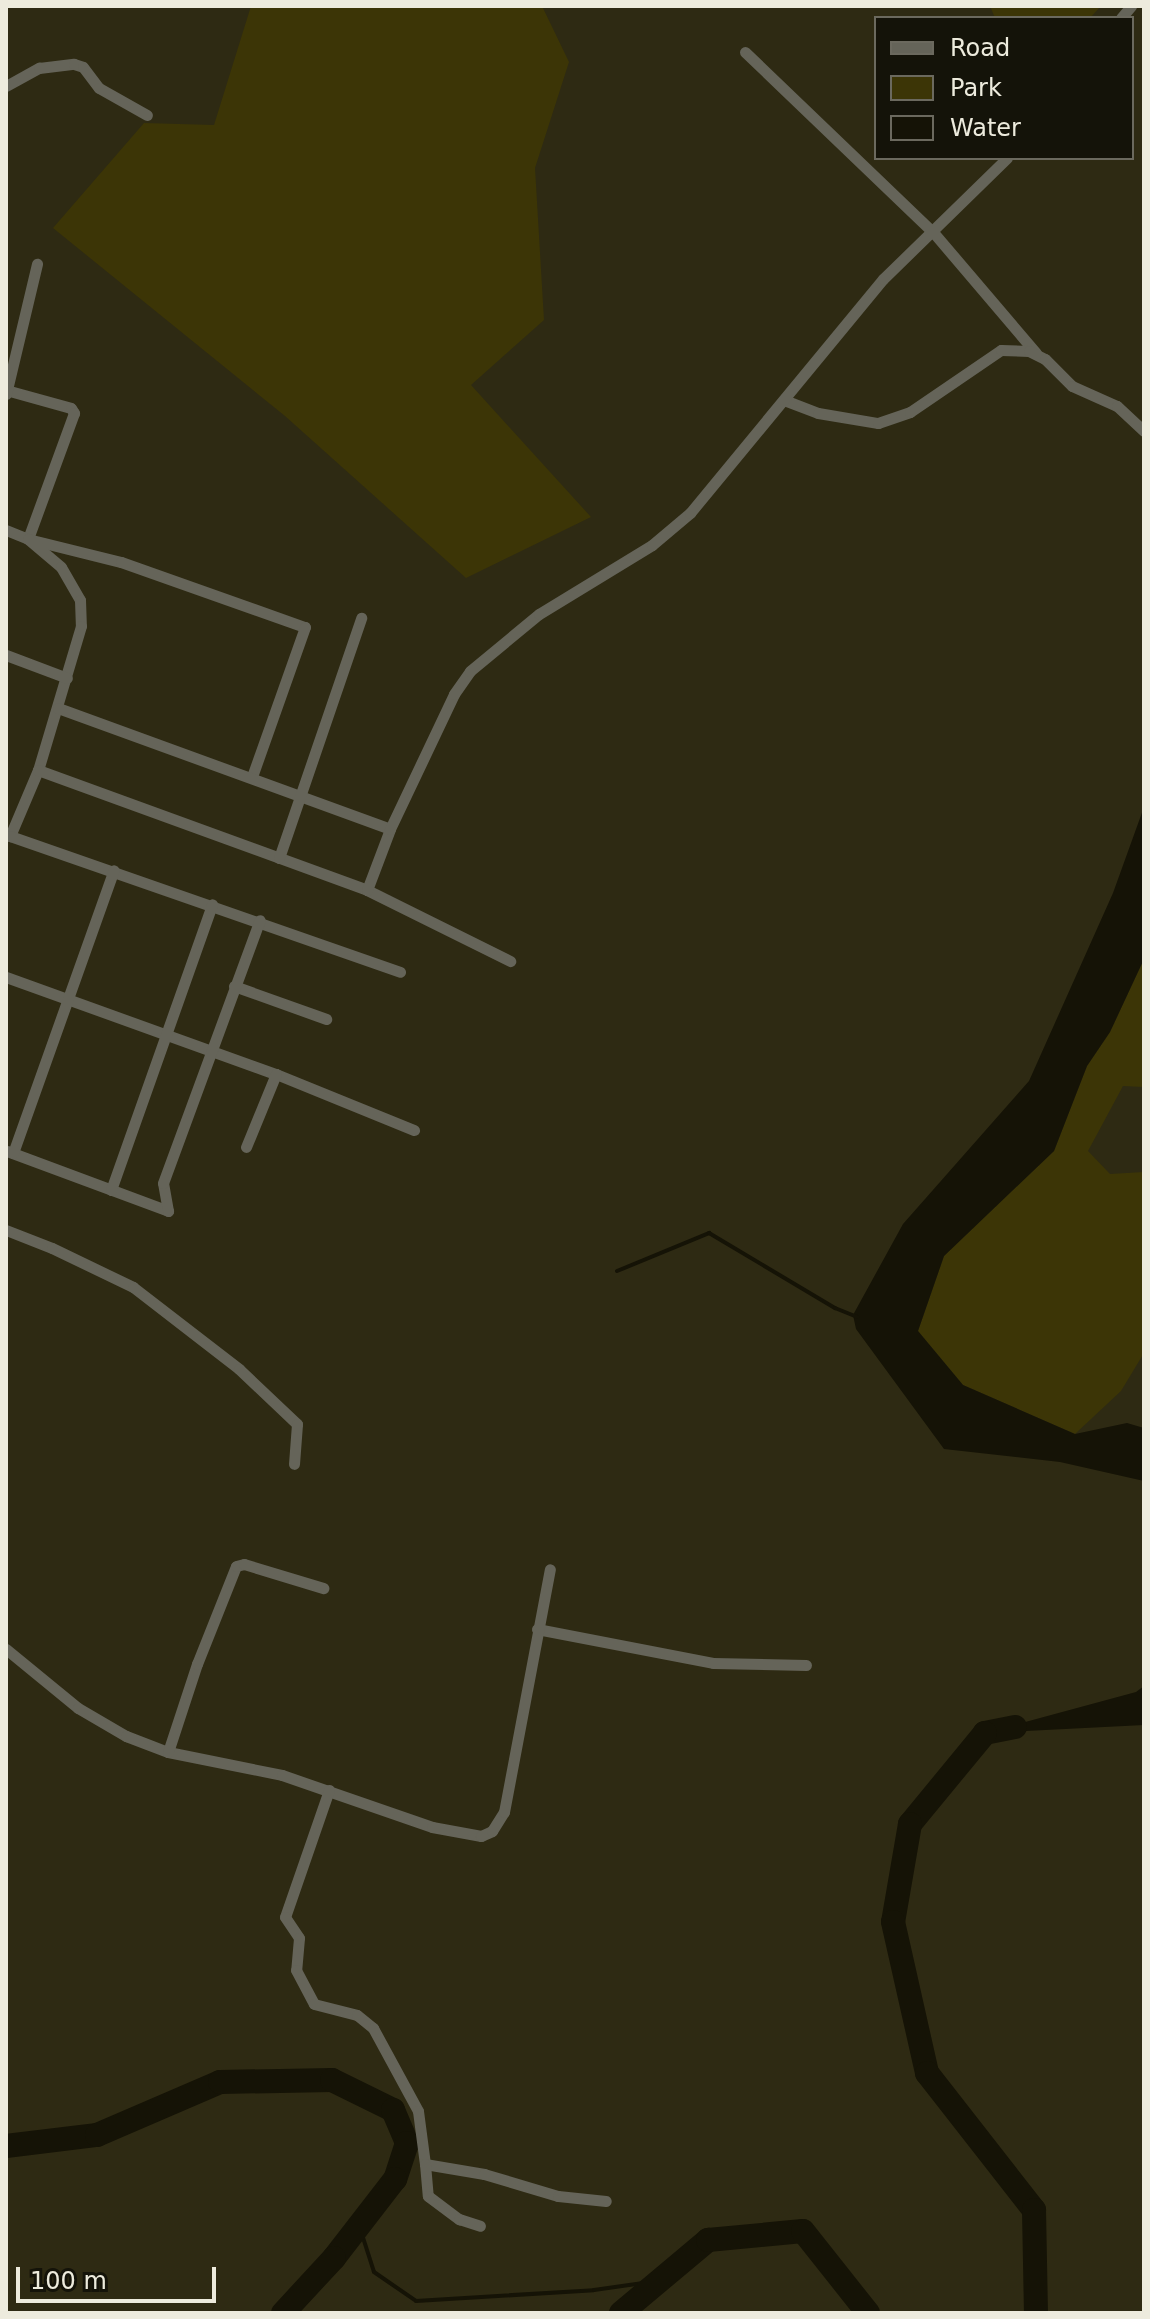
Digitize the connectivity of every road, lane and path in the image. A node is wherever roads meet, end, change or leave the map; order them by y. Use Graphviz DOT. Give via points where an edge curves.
graph roads {
  1 [pos="745,52"];
  2 [pos="6,86"];
  3 [pos="147,115"];
  4 [pos="1005,160"];
  5 [pos="933,232"];
  6 [pos="37,264"];
  7 [pos="1036,353"];
  8 [pos="6,392"];
  9 [pos="784,400"];
  10 [pos="1144,431"];
  11 [pos="6,530"];
  12 [pos="28,539"];
  13 [pos="361,618"];
  14 [pos="6,655"];
  15 [pos="67,678"];
  16 [pos="58,708"];
  17 [pos="38,770"];
  18 [pos="252,777"];
  19 [pos="300,795"];
  20 [pos="390,829"];
  21 [pos="7,837"];
  22 [pos="279,858"];
  23 [pos="114,870"];
  24 [pos="367,890"];
  25 [pos="212,904"];
  26 [pos="260,920"];
  27 [pos="510,961"];
  28 [pos="400,972"];
  29 [pos="6,977"];
  30 [pos="234,986"];
  31 [pos="67,999"];
  32 [pos="326,1019"];
  33 [pos="168,1034"];
  34 [pos="211,1050"];
  35 [pos="276,1074"];
  36 [pos="414,1130"];
  37 [pos="246,1147"];
  38 [pos="9,1152"];
  39 [pos="111,1190"];
  40 [pos="6,1230"];
  41 [pos="294,1464"];
  42 [pos="550,1569"];
  43 [pos="323,1588"];
  44 [pos="537,1629"];
  45 [pos="6,1649"];
  46 [pos="806,1665"];
  47 [pos="168,1752"];
  48 [pos="329,1790"];
  49 [pos="425,2164"];
  50 [pos="606,2201"];
  51 [pos="480,2226"];
  1 -- 5 [label="street"];
  2 -- 3 [label="street" via="39,68 74,64 83,67 99,88"];
  4 -- 5 [label="street"];
  5 -- 7 [label="street"];
  5 -- 9 [label="street" via="883,279"];
  6 -- 8 [label="street"];
  7 -- 9 [label="street" via="1001,350 910,412 878,423 818,413"];
  7 -- 10 [label="street" via="1072,386 1117,406"];
  8 -- 12 [label="street" via="74,413"];
  9 -- 20 [label="street" via="690,513 652,545 539,614 470,671"];
  11 -- 12 [label="street"];
  12 -- 15 [label="street" via="61,567 80,600 81,626"];
  12 -- 18 [label="street" via="121,562 305,627"];
  13 -- 19 [label="street"];
  14 -- 15 [label="street"];
  15 -- 16 [label="street"];
  16 -- 17 [label="street"];
  16 -- 18 [label="street"];
  17 -- 21 [label="street"];
  17 -- 22 [label="street"];
  18 -- 19 [label="street"];
  19 -- 20 [label="street"];
  19 -- 22 [label="street"];
  20 -- 24 [label="street"];
  21 -- 23 [label="street"];
  22 -- 24 [label="street"];
  23 -- 25 [label="street"];
  23 -- 31 [label="street"];
  24 -- 27 [label="street"];
  25 -- 26 [label="street"];
  25 -- 33 [label="street"];
  26 -- 28 [label="street"];
  26 -- 30 [label="street"];
  29 -- 31 [label="street"];
  30 -- 32 [label="street"];
  30 -- 34 [label="street"];
  31 -- 33 [label="street"];
  31 -- 38 [label="street"];
  33 -- 34 [label="street"];
  33 -- 39 [label="street"];
  34 -- 35 [label="street"];
  34 -- 39 [label="street" via="163,1183 168,1211"];
  35 -- 36 [label="street"];
  35 -- 37 [label="street"];
  38 -- 39 [label="street"];
  40 -- 41 [label="street" via="133,1287 239,1369 297,1424"];
  42 -- 44 [label="street"];
  43 -- 47 [label="street" via="236,1566"];
  44 -- 46 [label="street" via="713,1663"];
  44 -- 48 [label="street" via="504,1812 492,1831 481,1836 432,1827"];
  45 -- 47 [label="street" via="78,1708 126,1736"];
  47 -- 48 [label="street"];
  48 -- 49 [label="street" via="285,1917 299,1938 296,1970 314,2004 357,2015 373,2028 418,2111"];
  49 -- 50 [label="street" via="484,2174 558,2196"];
  49 -- 51 [label="street" via="428,2196 459,2219"];
}
